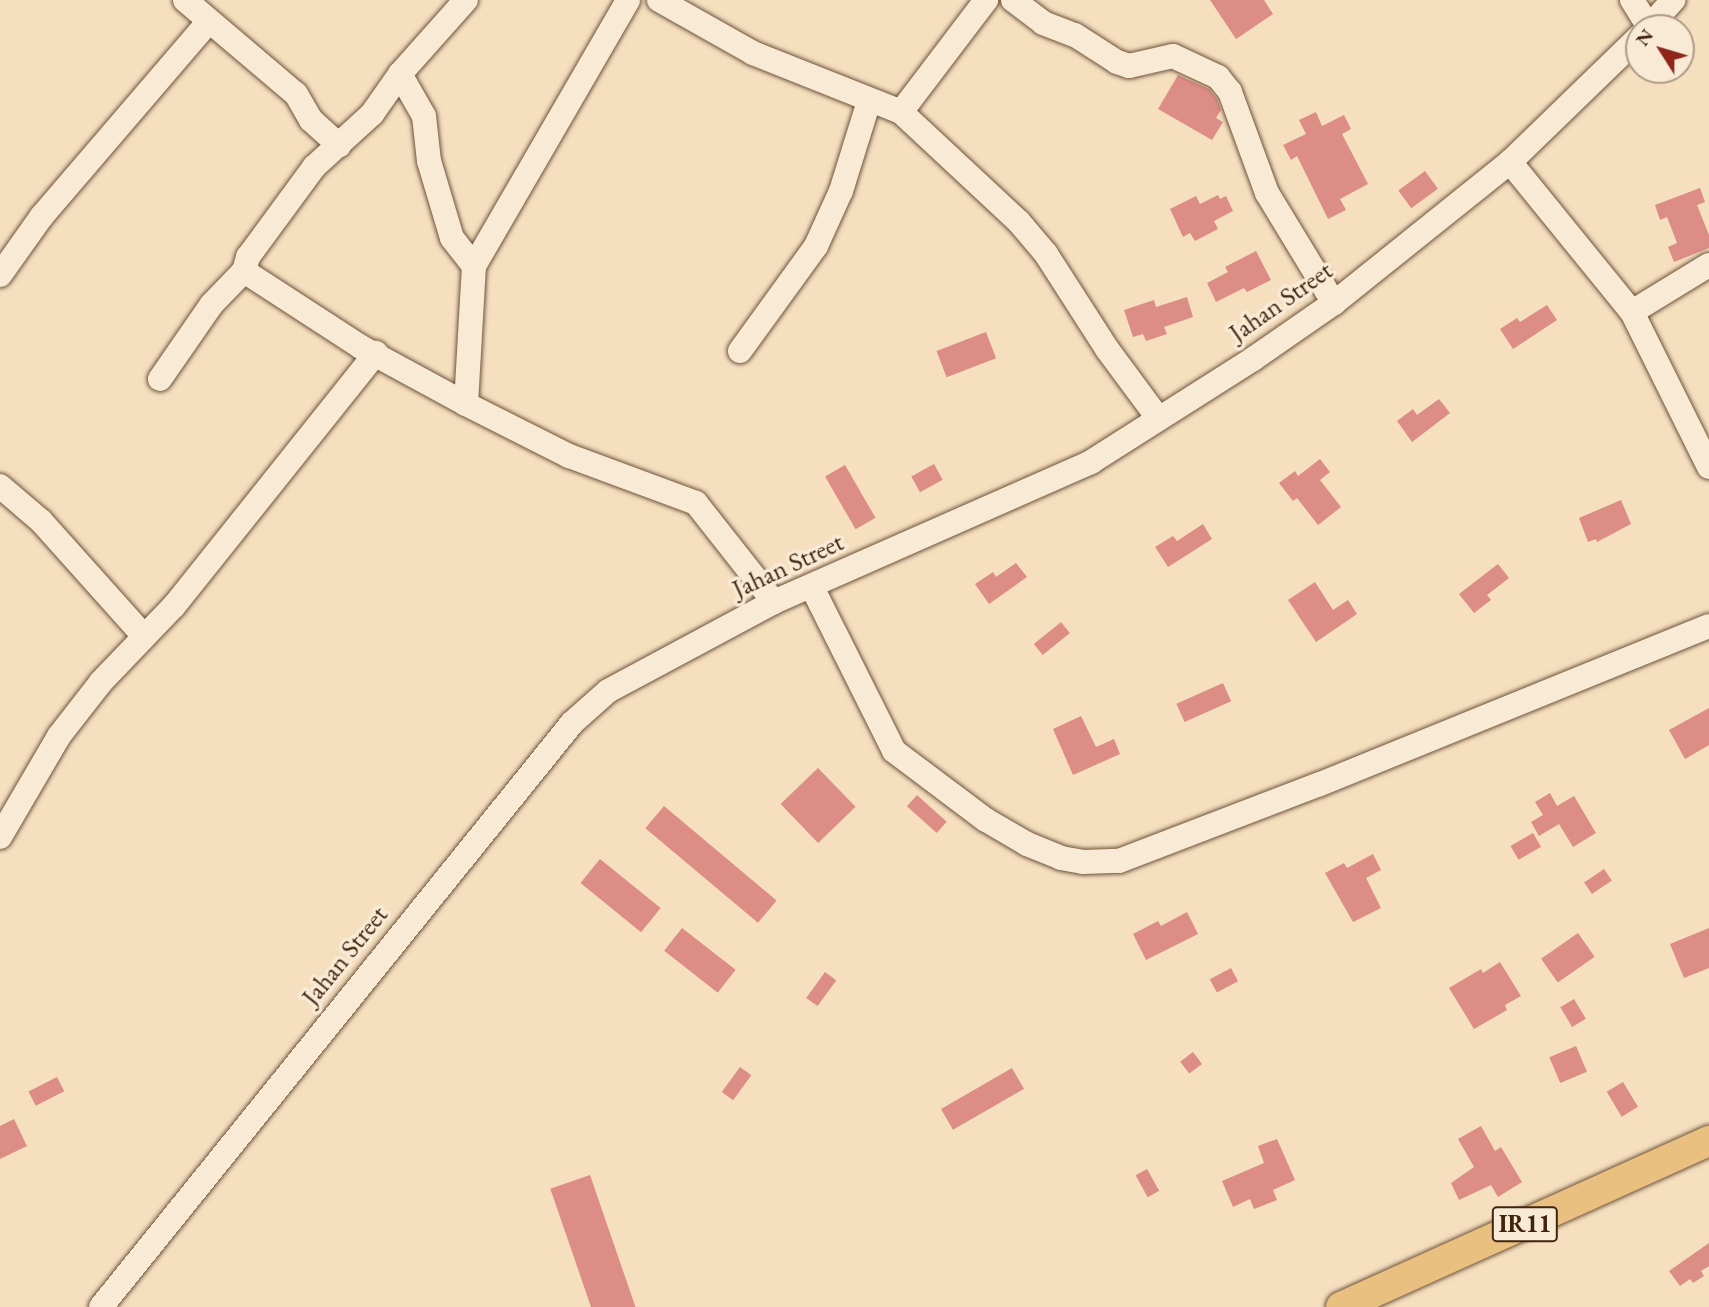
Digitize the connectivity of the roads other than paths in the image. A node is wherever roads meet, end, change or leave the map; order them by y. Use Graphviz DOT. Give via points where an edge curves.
graph roads {
  1 [pos="186,0"];
  2 [pos="466,0"];
  3 [pos="628,0"];
  4 [pos="659,0"];
  5 [pos="986,0"];
  6 [pos="1013,0"];
  7 [pos="1673,0"];
  8 [pos="1660,14"];
  9 [pos="208,22"];
  10 [pos="1625,51"];
  11 [pos="400,74"];
  12 [pos="869,101"];
  13 [pos="901,112"];
  14 [pos="339,145"];
  15 [pos="1510,162"];
  16 [pos="1709,265"];
  17 [pos="474,266"];
  18 [pos="244,271"];
  19 [pos="0,275"];
  20 [pos="1334,303"];
  21 [pos="1632,312"];
  22 [pos="740,351"];
  23 [pos="376,353"];
  24 [pos="160,379"];
  25 [pos="467,404"];
  26 [pos="1158,418"];
  27 [pos="1709,467"];
  28 [pos="0,486"];
  29 [pos="813,587"];
  30 [pos="774,602"];
  31 [pos="1709,626"];
  32 [pos="143,635"];
  33 [pos="0,837"];
  34 [pos="1709,1141"];
  35 [pos="101,1307"];
  36 [pos="1341,1307"];
  1 -- 9 [label="street"];
  2 -- 11 [label="street"];
  3 -- 17 [label="street"];
  4 -- 12 [label="street" via="753,53"];
  5 -- 13 [label="street"];
  6 -- 20 [label="street" via="1043,23 1075,35 1117,62 1129,66 1173,56 1219,77 1230,92 1266,193"];
  7 -- 8 [label="street"];
  9 -- 14 [label="street" via="296,94 311,120"];
  9 -- 19 [label="street" via="42,216"];
  10 -- 15 [label="street, Jahan Street"];
  11 -- 14 [label="street" via="372,114"];
  11 -- 17 [label="street" via="424,116 429,161 452,238"];
  12 -- 13 [label="street"];
  12 -- 22 [label="street" via="841,191 816,246"];
  13 -- 26 [label="street" via="1019,222 1046,254"];
  14 -- 18 [label="street" via="314,167 275,217 247,257"];
  15 -- 20 [label="street, Jahan Street"];
  15 -- 21 [label="street"];
  16 -- 21 [label="street"];
  17 -- 25 [label="street"];
  18 -- 23 [label="street"];
  18 -- 24 [label="street" via="212,304"];
  20 -- 26 [label="street, Jahan Street"];
  21 -- 27 [label="street"];
  23 -- 25 [label="street"];
  23 -- 32 [label="street" via="190,587"];
  25 -- 30 [label="street" via="569,456 696,503"];
  26 -- 29 [label="street, Jahan Street" via="1091,462"];
  28 -- 32 [label="street" via="41,521"];
  29 -- 30 [label="street, Jahan Street"];
  29 -- 31 [label="street" via="894,751 996,826 1060,858 1083,862 1119,861"];
  30 -- 35 [label="street, Jahan Street" via="608,691 572,723"];
  32 -- 33 [label="street" via="59,736"];
  34 -- 36 [label="main road, IR11"];
}
